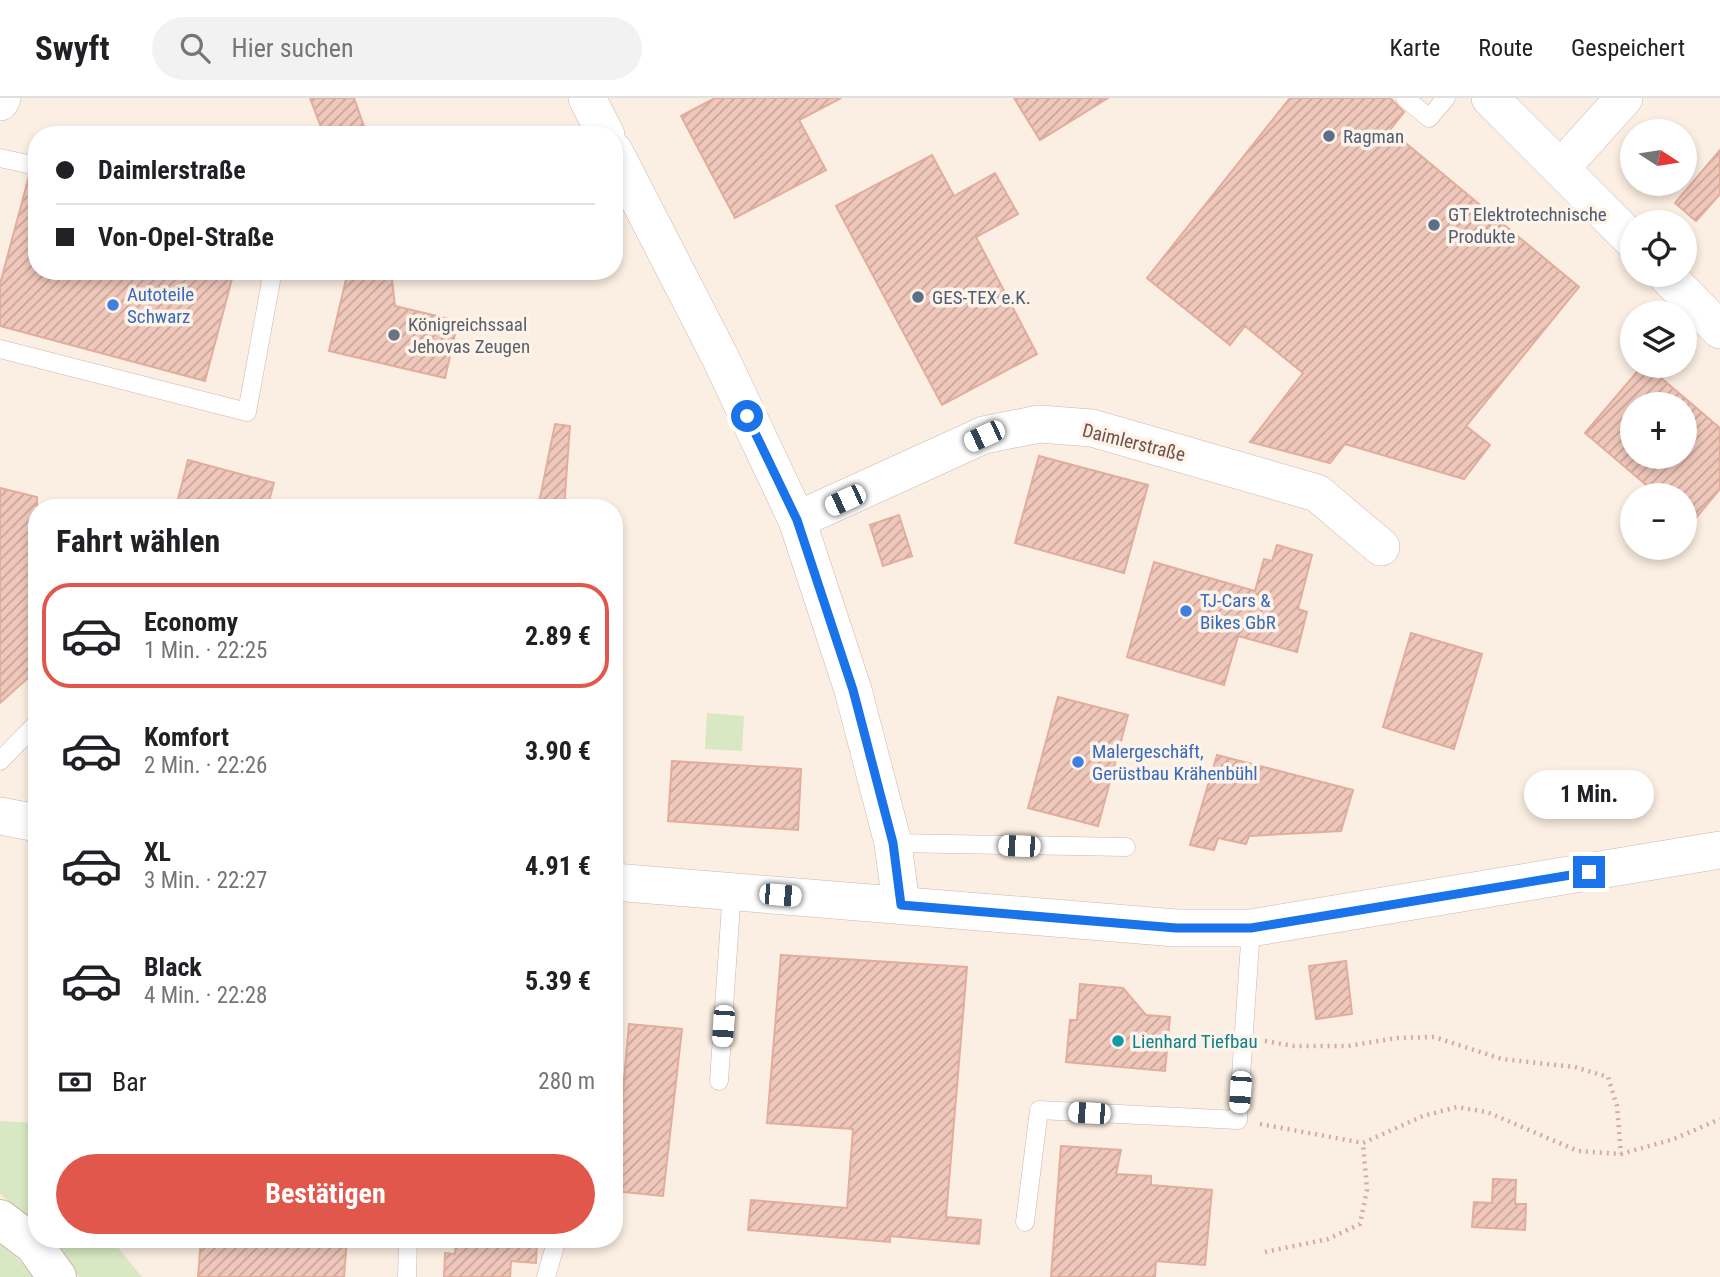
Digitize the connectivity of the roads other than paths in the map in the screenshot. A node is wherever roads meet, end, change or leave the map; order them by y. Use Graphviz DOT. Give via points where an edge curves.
graph roads {
  1 [pos="587,98"];
  2 [pos="1405,98"];
  3 [pos="1446,98"];
  4 [pos="1490,98"];
  5 [pos="1624,98"];
  6 [pos="601,126"];
  7 [pos="0,158"];
  8 [pos="28,164"];
  9 [pos="1561,168"];
  10 [pos="623,169"];
  11 [pos="1620,228"];
  12 [pos="271,280"];
  13 [pos="1678,287"];
  14 [pos="1720,330"];
  15 [pos="0,349"];
  16 [pos="797,520"];
  17 [pos="1381,547"];
  18 [pos="28,732"];
  19 [pos="0,761"];
  20 [pos="0,816"];
  21 [pos="28,821"];
  22 [pos="893,843"];
  23 [pos="1126,847"];
  24 [pos="1720,850"];
  25 [pos="623,883"];
  26 [pos="732,890"];
  27 [pos="901,905"];
  28 [pos="1251,928"];
  29 [pos="719,1081"];
  30 [pos="0,1219"];
  31 [pos="1025,1222"];
  32 [pos="28,1240"];
  33 [pos="36,1248"];
  34 [pos="408,1248"];
  35 [pos="555,1248"];
  36 [pos="57,1277"];
  37 [pos="407,1277"];
  38 [pos="546,1277"];
  1 -- 6 [label="street"];
  2 -- 3 [label="lane" via="1429,118"];
  4 -- 9 [label="street"];
  5 -- 9 [label="street"];
  7 -- 8 [label="lane"];
  9 -- 11 [label="street"];
  10 -- 16 [label="street"];
  12 -- 15 [label="lane" via="247,412"];
  13 -- 14 [label="street"];
  16 -- 17 [label="street, Daimlerstraße" via="984,436 1039,424 1092,428 1317,493"];
  16 -- 22 [label="street" via="853,690"];
  18 -- 19 [label="lane"];
  20 -- 21 [label="street"];
  22 -- 23 [label="lane"];
  22 -- 27 [label="street"];
  24 -- 28 [label="street"];
  25 -- 26 [label="street"];
  26 -- 27 [label="street"];
  26 -- 29 [label="lane"];
  27 -- 28 [label="street" via="1176,928"];
  28 -- 31 [label="lane" via="1238,1120 1040,1110"];
  30 -- 32 [label="main road"];
  33 -- 36 [label="main road"];
  34 -- 37 [label="lane"];
  35 -- 38 [label="lane"];
}
